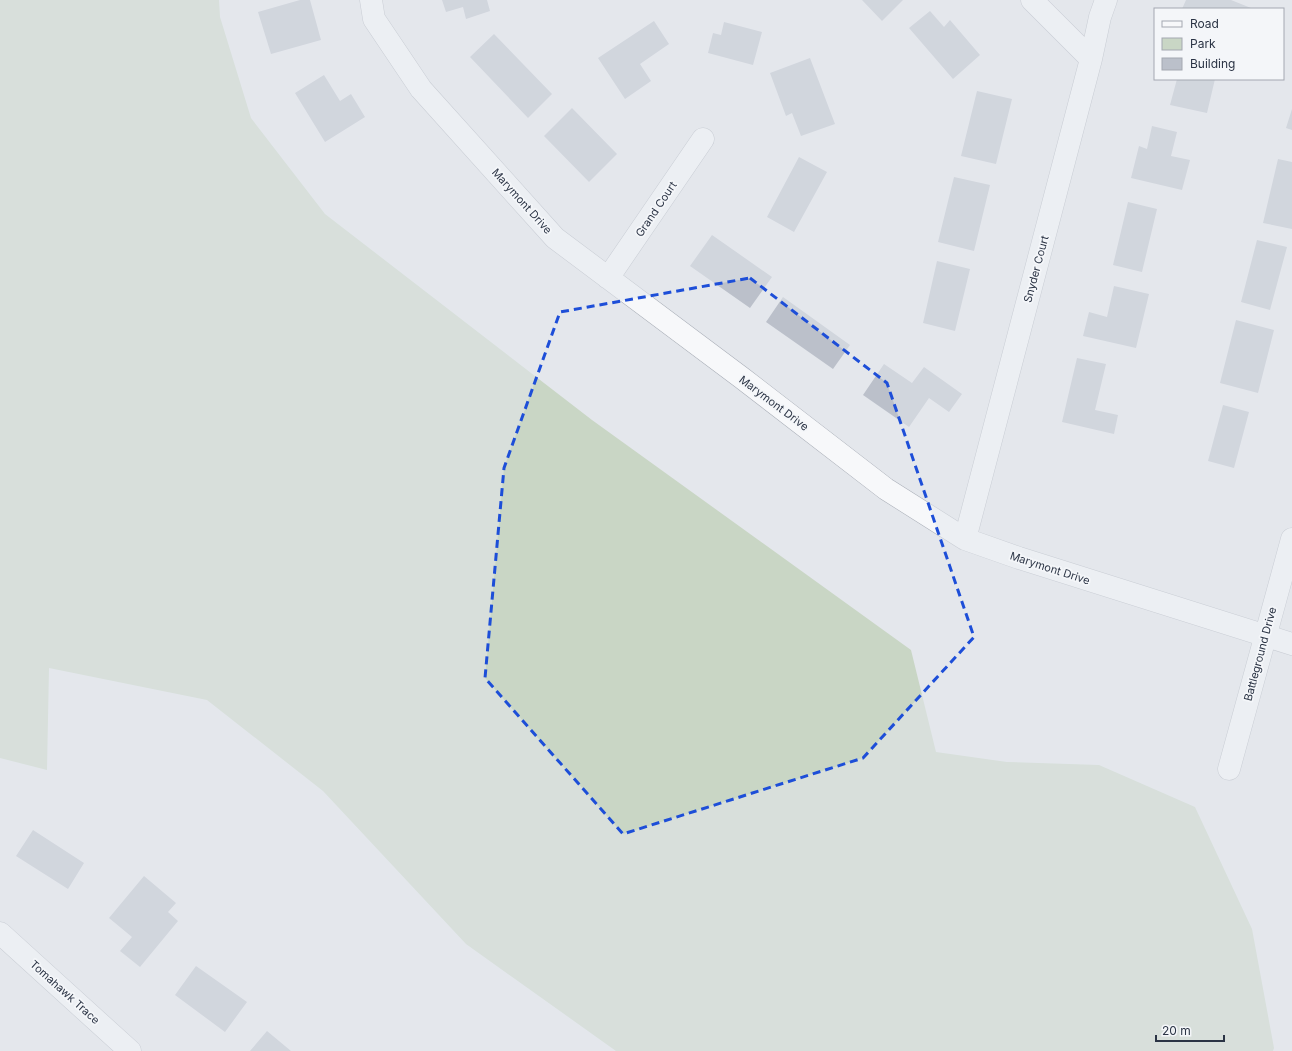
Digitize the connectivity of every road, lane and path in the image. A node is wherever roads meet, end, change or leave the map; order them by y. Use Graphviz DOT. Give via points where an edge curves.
graph roads {
  1 [pos="371,0"];
  2 [pos="1032,0"];
  3 [pos="1106,0"];
  4 [pos="1091,59"];
  5 [pos="703,139"];
  6 [pos="608,278"];
  7 [pos="965,539"];
  8 [pos="1292,539"];
  9 [pos="1265,636"];
  10 [pos="1292,644"];
  11 [pos="1229,769"];
  12 [pos="0,933"];
  13 [pos="130,1051"];
  1 -- 6 [label="street, Marymont Drive" via="374,19 421,89 555,238"];
  2 -- 4 [label="street"];
  3 -- 4 [label="street, Snyder Court"];
  4 -- 7 [label="street, Snyder Court"];
  5 -- 6 [label="street, Grand Court"];
  6 -- 7 [label="street, Marymont Drive" via="886,489"];
  7 -- 9 [label="street, Marymont Drive"];
  8 -- 9 [label="street, Battleground Drive"];
  9 -- 10 [label="street, Marymont Drive"];
  9 -- 11 [label="street, Battleground Drive"];
  12 -- 13 [label="street, Tomahawk Trace"];
}
